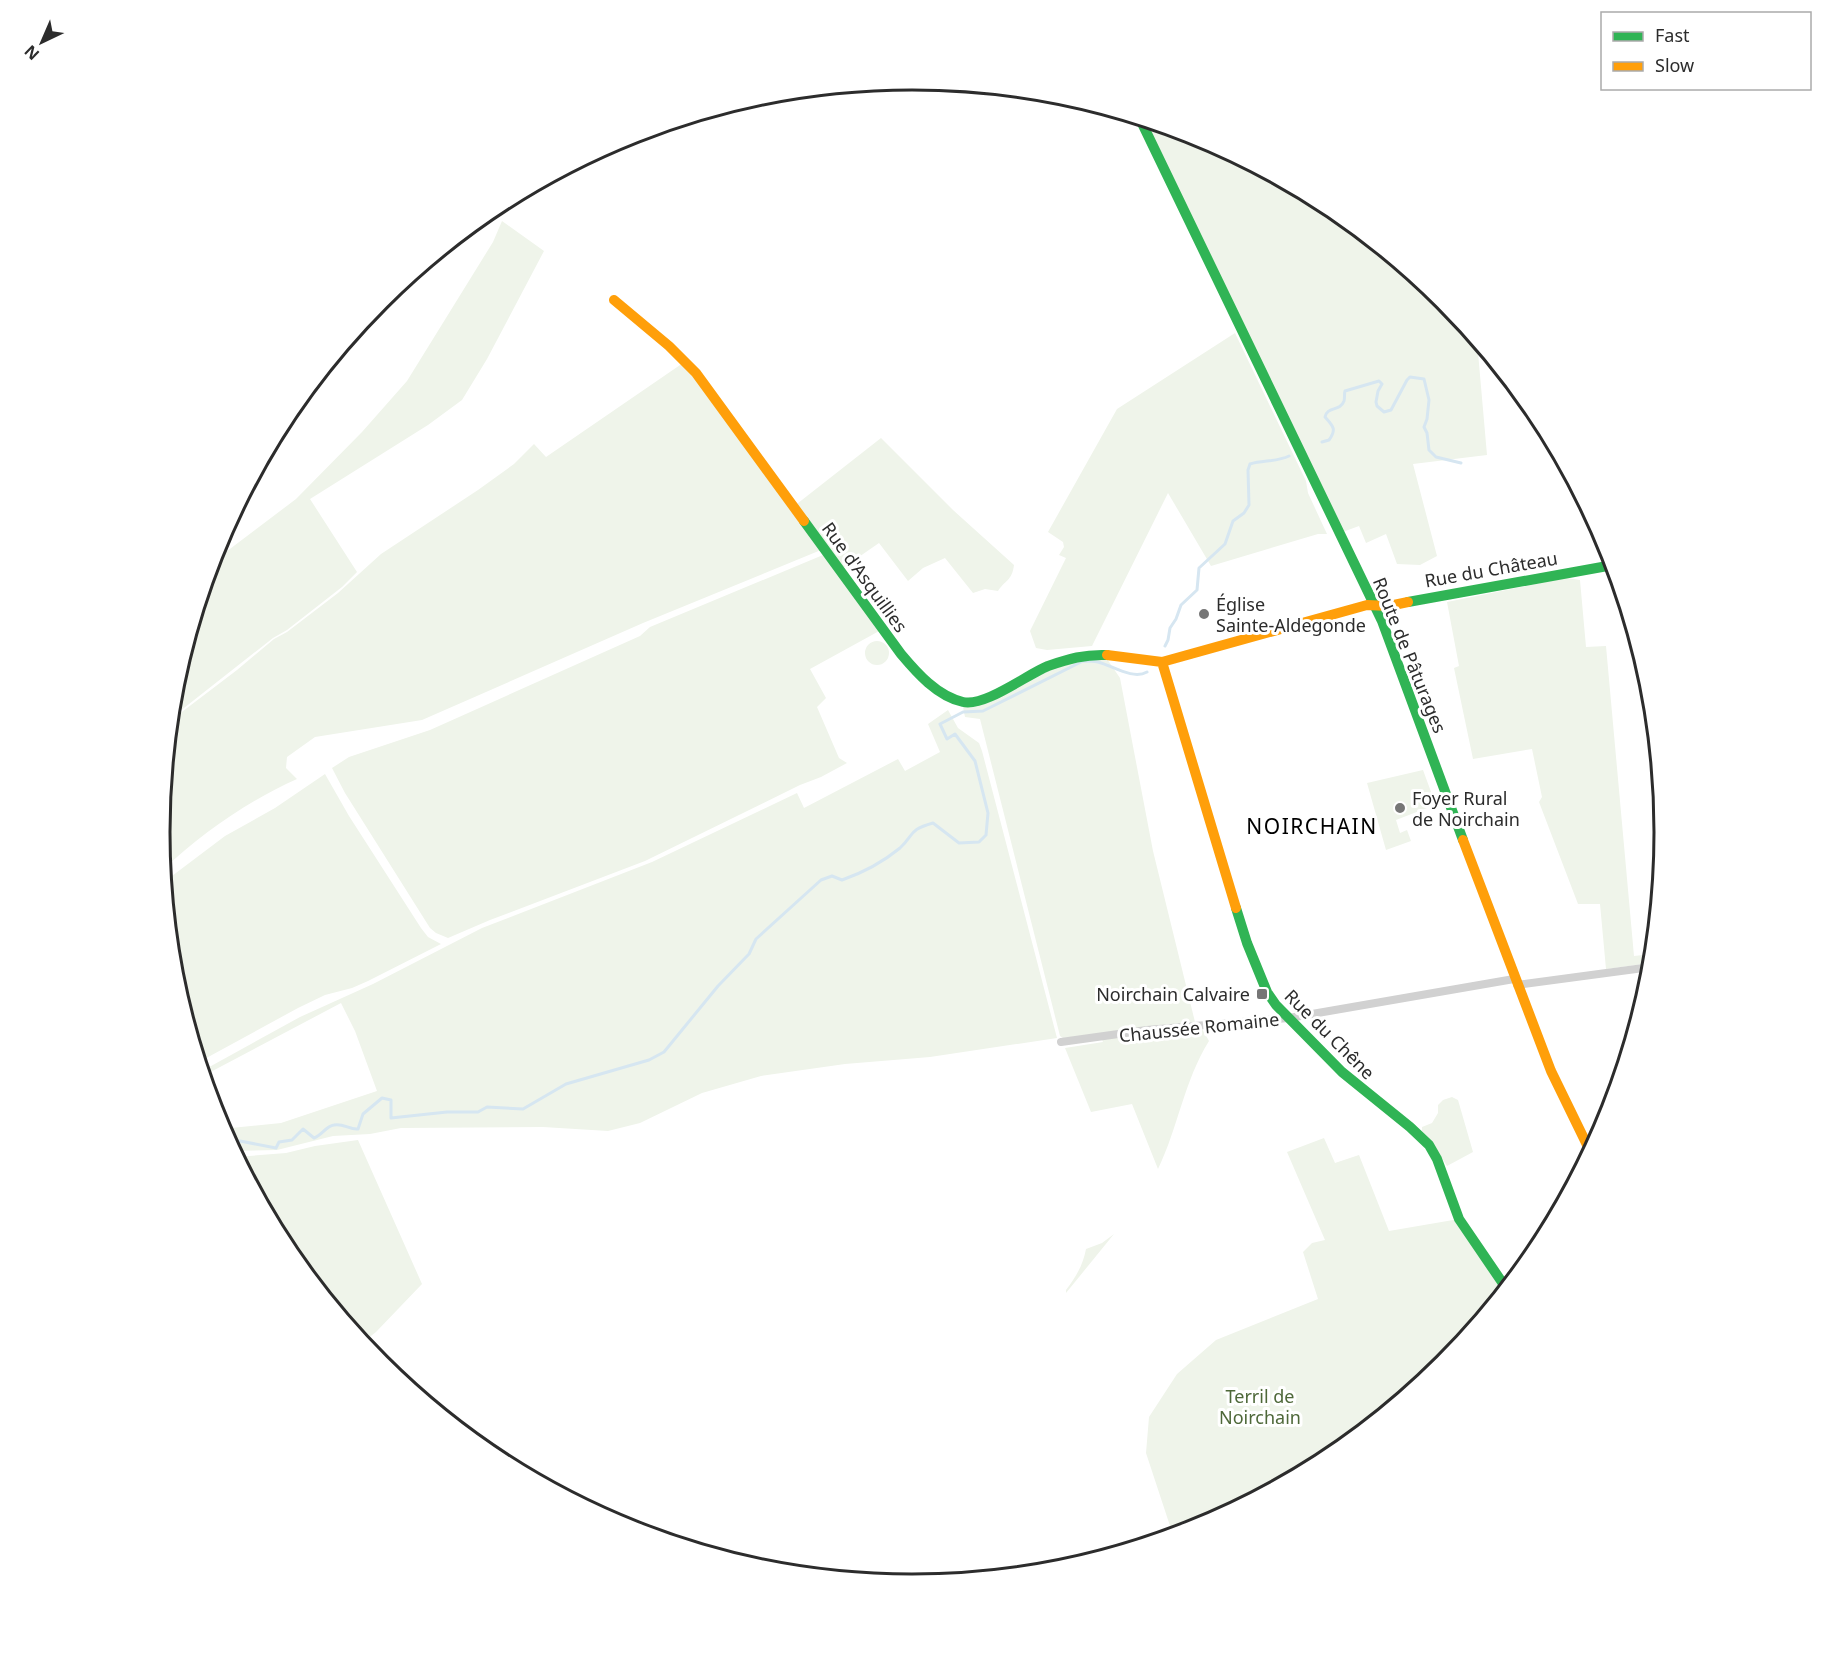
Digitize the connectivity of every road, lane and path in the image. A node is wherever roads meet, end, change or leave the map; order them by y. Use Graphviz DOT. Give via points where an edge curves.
graph roads {
  1 [pos="1144,127"];
  2 [pos="614,300"];
  3 [pos="1604,567"];
  4 [pos="1375,607"];
  5 [pos="1162,662"];
  6 [pos="1641,967"];
  7 [pos="1516,982"];
  8 [pos="1289,1018"];
  9 [pos="1060,1042"];
  10 [pos="1585,1142"];
  11 [pos="1502,1282"];
  1 -- 4 [label="street, Route de Pâturages"];
  2 -- 5 [label="street, Rue d'Asquillies" via="669,346 702,381 895,645 934,687 954,699 973,703 1046,667 1081,655"];
  3 -- 4 [label="street, Rue du Château"];
  4 -- 5 [label="street, Rue du Château" via="1367,605"];
  4 -- 7 [label="street, Route de Pâturages"];
  5 -- 8 [label="street, Rue du Chêne" via="1247,943 1267,992"];
  6 -- 7 [label="street, Chaussée Romaine"];
  7 -- 8 [label="street, Chaussée Romaine"];
  7 -- 10 [label="street, Route de Pâturages" via="1551,1071"];
  8 -- 9 [label="street, Chaussée Romaine"];
  8 -- 11 [label="street, Rue du Chêne" via="1342,1072 1429,1145 1459,1219"];
}
